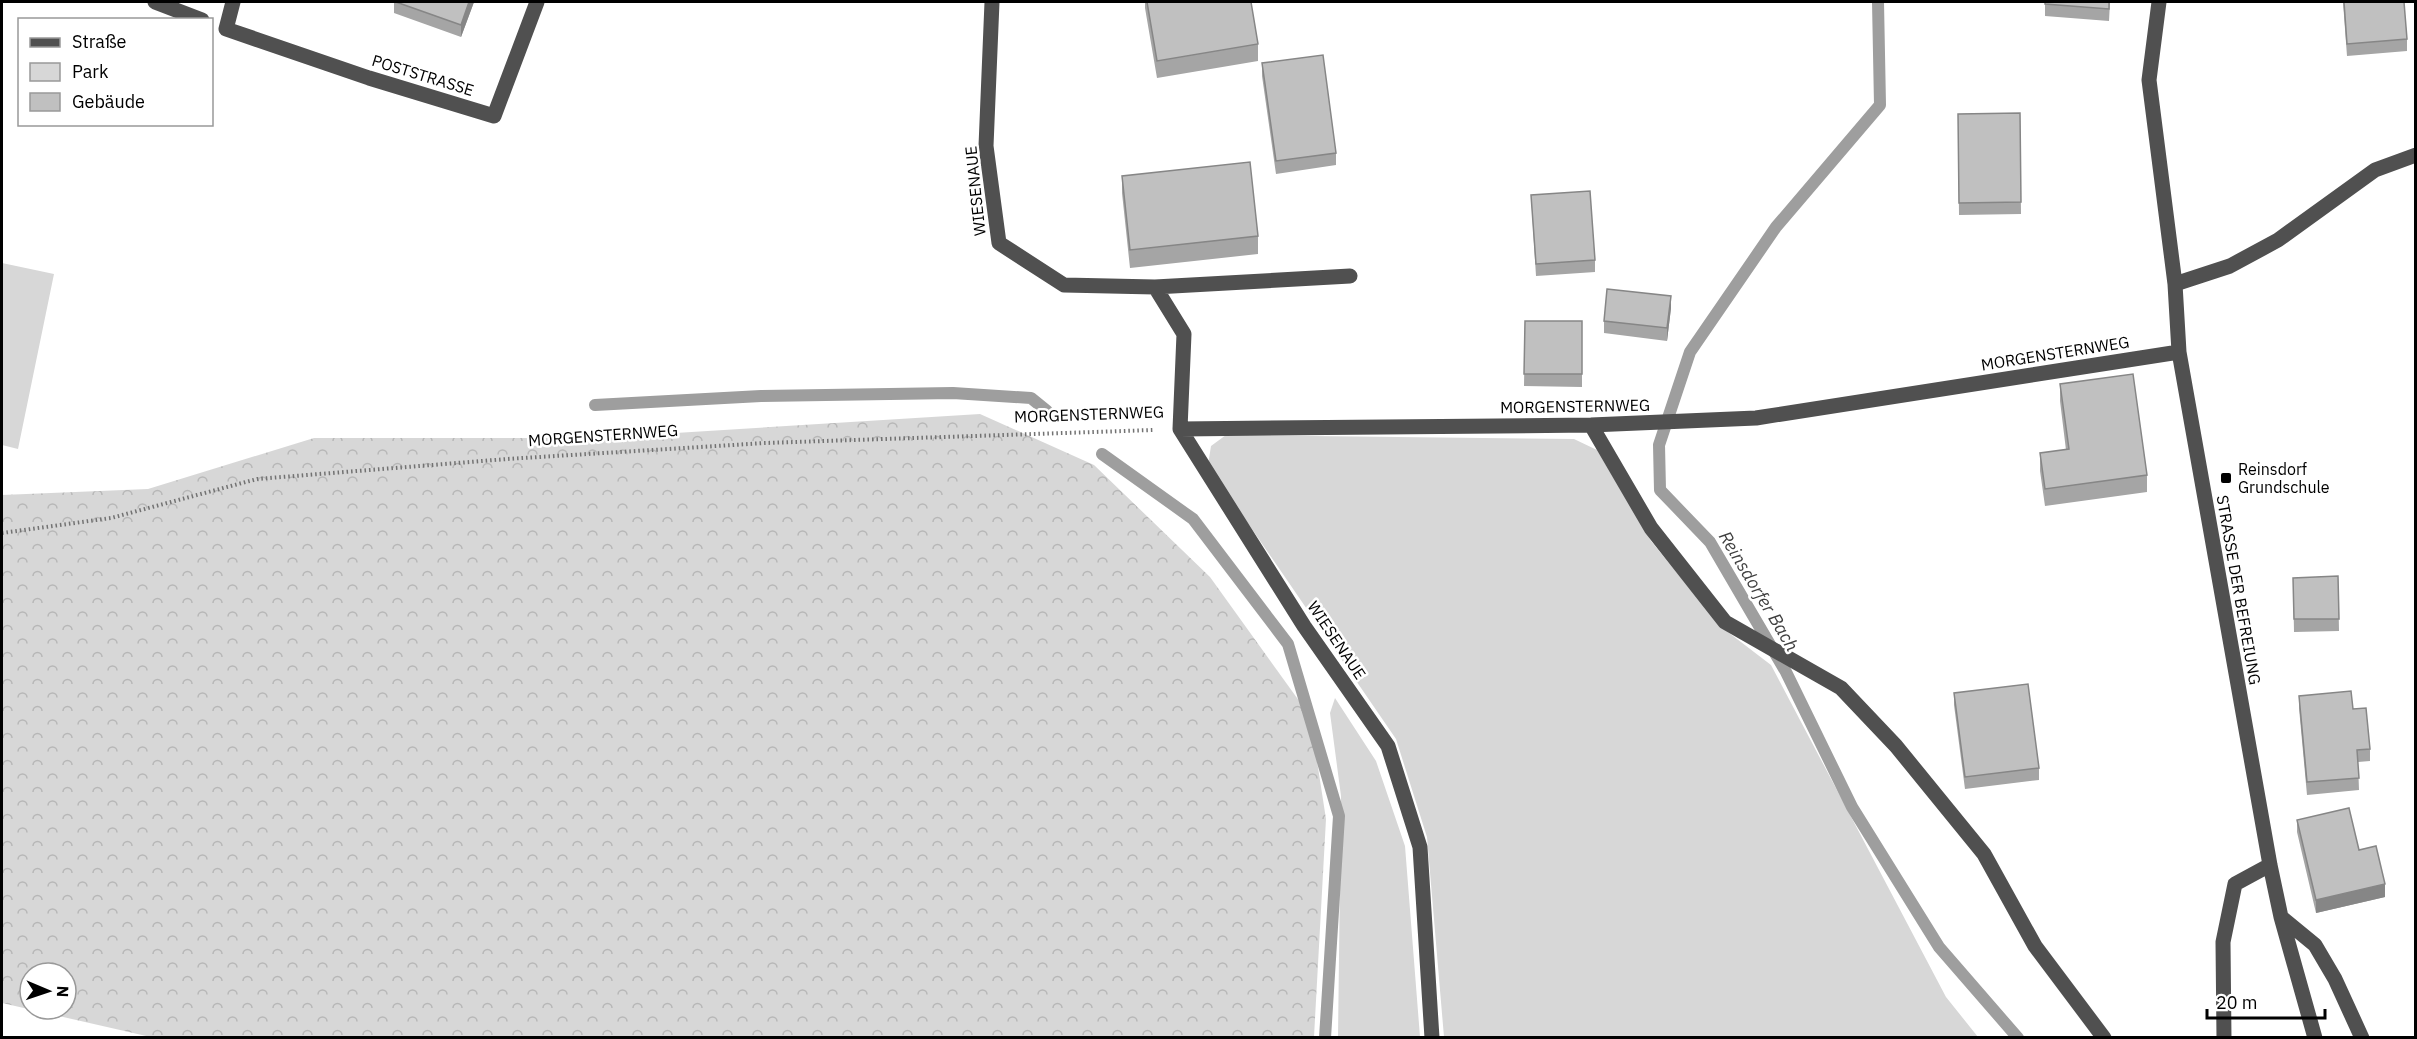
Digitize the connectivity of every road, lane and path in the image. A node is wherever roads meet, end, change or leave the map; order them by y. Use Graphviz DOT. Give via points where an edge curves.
graph roads {
  1 [pos="155,2"];
  2 [pos="233,2"];
  3 [pos="537,2"];
  4 [pos="2159,2"];
  5 [pos="987,3"];
  6 [pos="197,18"];
  7 [pos="219,26"];
  8 [pos="2415,155"];
  9 [pos="1350,276"];
  10 [pos="2175,284"];
  11 [pos="1155,287"];
  12 [pos="2179,352"];
  13 [pos="1591,425"];
  14 [pos="1180,429"];
  15 [pos="2,533"];
  16 [pos="2270,865"];
  17 [pos="2281,917"];
  18 [pos="1432,1038"];
  19 [pos="2104,1038"];
  20 [pos="2224,1038"];
  21 [pos="2315,1038"];
  22 [pos="2362,1038"];
  1 -- 6 [label="street"];
  2 -- 7 [label="street, POSTSTRASSE"];
  3 -- 7 [label="street, POSTSTRASSE" via="494,116"];
  4 -- 10 [label="street, STRASSE DER BEFREIUNG" via="2149,80"];
  5 -- 11 [label="street, WIESENAUE" via="986,146 999,243 1064,285"];
  8 -- 10 [label="street" via="2375,170 2278,240 2230,266"];
  9 -- 11 [label="street, WIESENAUE"];
  10 -- 12 [label="street, STRASSE DER BEFREIUNG"];
  11 -- 14 [label="street" via="1184,334"];
  12 -- 13 [label="street, MORGENSTERNWEG" via="1756,418"];
  12 -- 16 [label="street, STRASSE DER BEFREIUNG"];
  13 -- 14 [label="street, MORGENSTERNWEG"];
  13 -- 19 [label="street" via="1651,528 1725,622 1841,688 1896,746 1984,854 2035,946"];
  14 -- 15 [label="path, MORGENSTERNWEG" via="765,443 269,478 111,518"];
  14 -- 18 [label="street, WIESENAUE" via="1304,626 1388,746 1420,848"];
  16 -- 17 [label="street, STRASSE DER BEFREIUNG"];
  16 -- 20 [label="street" via="2235,884 2223,942"];
  17 -- 21 [label="street, STRASSE DER BEFREIUNG"];
  17 -- 22 [label="street" via="2315,945"];
}
